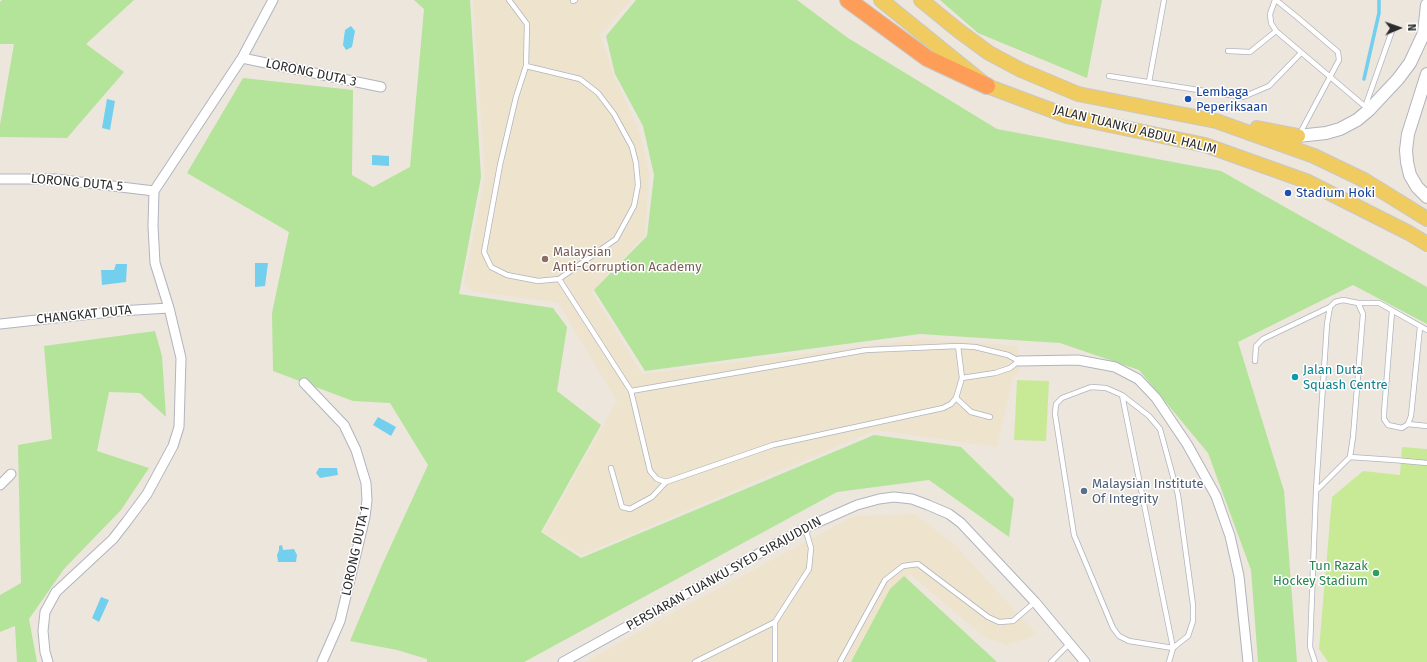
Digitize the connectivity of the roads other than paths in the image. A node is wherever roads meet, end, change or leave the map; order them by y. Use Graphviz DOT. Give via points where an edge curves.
graph roads {
  1 [pos="273,0"];
  2 [pos="509,0"];
  3 [pos="848,0"];
  4 [pos="881,0"];
  5 [pos="921,0"];
  6 [pos="1164,0"];
  7 [pos="1276,0"];
  8 [pos="1427,4"];
  9 [pos="1393,28"];
  10 [pos="1276,31"];
  11 [pos="1425,33"];
  12 [pos="1228,51"];
  13 [pos="1301,53"];
  14 [pos="242,58"];
  15 [pos="526,66"];
  16 [pos="1427,74"];
  17 [pos="1109,76"];
  18 [pos="1329,76"];
  19 [pos="1149,82"];
  20 [pos="987,86"];
  21 [pos="381,87"];
  22 [pos="1427,96"];
  23 [pos="1417,104"];
  24 [pos="1367,108"];
  25 [pos="1216,121"];
  26 [pos="1298,136"];
  27 [pos="0,179"];
  28 [pos="154,191"];
  29 [pos="1427,197"];
  30 [pos="1427,219"];
  31 [pos="1427,244"];
  32 [pos="559,279"];
  33 [pos="1358,303"];
  34 [pos="1330,306"];
  35 [pos="169,308"];
  36 [pos="1392,311"];
  37 [pos="0,324"];
  38 [pos="1420,327"];
  39 [pos="1427,330"];
  40 [pos="958,346"];
  41 [pos="1019,361"];
  42 [pos="1255,361"];
  43 [pos="962,378"];
  44 [pos="304,383"];
  45 [pos="631,391"];
  46 [pos="1122,395"];
  47 [pos="956,398"];
  48 [pos="990,417"];
  49 [pos="1408,424"];
  50 [pos="1427,426"];
  51 [pos="1350,457"];
  52 [pos="1427,463"];
  53 [pos="611,468"];
  54 [pos="11,474"];
  55 [pos="666,482"];
  56 [pos="0,485"];
  57 [pos="1316,492"];
  58 [pos="805,528"];
  59 [pos="1035,602"];
  60 [pos="776,622"];
  61 [pos="1070,643"];
  62 [pos="1173,648"];
  63 [pos="48,662"];
  64 [pos="322,662"];
  65 [pos="563,662"];
  66 [pos="695,662"];
  67 [pos="775,662"];
  68 [pos="840,662"];
  69 [pos="1051,662"];
  70 [pos="1085,662"];
  71 [pos="1169,662"];
  72 [pos="1248,662"];
  73 [pos="1315,662"];
  1 -- 14 [label="street"];
  2 -- 15 [label="lane" via="527,24"];
  3 -- 20 [label="highway" via="928,58"];
  4 -- 20 [label="main road, JALAN TUANKU ABDUL HALIM"];
  5 -- 25 [label="main road, JALAN TUANKU ABDUL HALIM" via="989,53 1021,70 1078,94"];
  6 -- 19 [label="lane"];
  7 -- 10 [label="lane" via="1270,14"];
  7 -- 18 [label="lane" via="1338,52 1339,60"];
  8 -- 11 [label="street"];
  9 -- 24 [label="lane"];
  10 -- 12 [label="lane" via="1250,52"];
  10 -- 13 [label="lane"];
  11 -- 24 [label="street" via="1410,63 1398,79"];
  13 -- 18 [label="lane"];
  13 -- 19 [label="lane" via="1269,86 1243,97"];
  14 -- 21 [label="street, LORONG DUTA 3"];
  14 -- 28 [label="street"];
  15 -- 32 [label="lane" via="510,120 484,252 491,267 508,275 538,281"];
  15 -- 32 [label="lane" via="580,79 598,93 614,114 632,147 636,163 638,185 634,206 616,239"];
  16 -- 23 [label="street"];
  17 -- 19 [label="lane"];
  18 -- 24 [label="lane"];
  18 -- 26 [label="lane"];
  20 -- 31 [label="main road, JALAN TUANKU ABDUL HALIM" via="1067,116 1205,145 1306,181"];
  22 -- 23 [label="street"];
  23 -- 29 [label="street" via="1407,137 1407,162 1410,175"];
  24 -- 26 [label="street" via="1357,120 1340,129"];
  25 -- 26 [label="main road"];
  25 -- 30 [label="main road, JALAN TUANKU ABDUL HALIM" via="1314,156 1364,180"];
  27 -- 28 [label="street, LORONG DUTA 5" via="55,178"];
  28 -- 35 [label="street" via="155,263"];
  32 -- 45 [label="lane"];
  33 -- 34 [label="lane" via="1343,300"];
  33 -- 36 [label="lane" via="1379,303"];
  33 -- 51 [label="lane" via="1363,314"];
  34 -- 42 [label="lane" via="1263,339 1256,346"];
  34 -- 57 [label="lane"];
  35 -- 37 [label="street, CHANGKAT DUTA"];
  35 -- 63 [label="street" via="181,358 179,427 173,446 147,494 113,539 56,592 45,612 43,631"];
  36 -- 38 [label="lane"];
  36 -- 49 [label="lane" via="1384,419 1388,425 1402,428"];
  38 -- 39 [label="lane"];
  38 -- 49 [label="lane"];
  40 -- 41 [label="lane" via="1008,354"];
  40 -- 43 [label="lane"];
  40 -- 45 [label="lane" via="866,350"];
  41 -- 43 [label="lane" via="1010,368 995,373"];
  41 -- 72 [label="street" via="1078,360 1115,367 1138,379 1156,398 1216,496 1230,536 1239,576"];
  43 -- 47 [label="lane"];
  44 -- 64 [label="street, LORONG DUTA 1" via="344,425 356,450 366,483 365,517 342,615"];
  45 -- 55 [label="lane" via="650,471 657,479"];
  46 -- 62 [label="lane"];
  46 -- 62 [label="lane" via="1160,428 1178,495 1194,604 1193,621 1188,636"];
  46 -- 62 [label="lane" via="1106,388 1091,387 1062,398 1056,404 1055,414 1074,535 1113,628 1120,636 1129,641"];
  47 -- 48 [label="lane" via="971,412"];
  47 -- 55 [label="lane" via="943,408 774,445"];
  49 -- 50 [label="lane"];
  51 -- 52 [label="lane"];
  51 -- 57 [label="lane"];
  53 -- 55 [label="lane" via="622,507 630,509 652,497"];
  54 -- 56 [label="street"];
  57 -- 73 [label="lane" via="1310,647"];
  58 -- 59 [label="street, PERSIARAN TUANKU SYED SIRAJUDDIN" via="857,505 879,499 912,499 949,514 961,523"];
  58 -- 60 [label="lane" via="811,548 809,569"];
  58 -- 65 [label="street, PERSIARAN TUANKU SYED SIRAJUDDIN"];
  59 -- 61 [label="street, PERSIARAN TUANKU SYED SIRAJUDDIN"];
  59 -- 68 [label="lane" via="1013,621 999,622 988,617 918,564 903,566 885,580"];
  60 -- 66 [label="lane"];
  60 -- 67 [label="lane"];
  61 -- 69 [label="lane"];
  61 -- 70 [label="street, PERSIARAN TUANKU SYED SIRAJUDDIN"];
  62 -- 71 [label="lane"];
}
